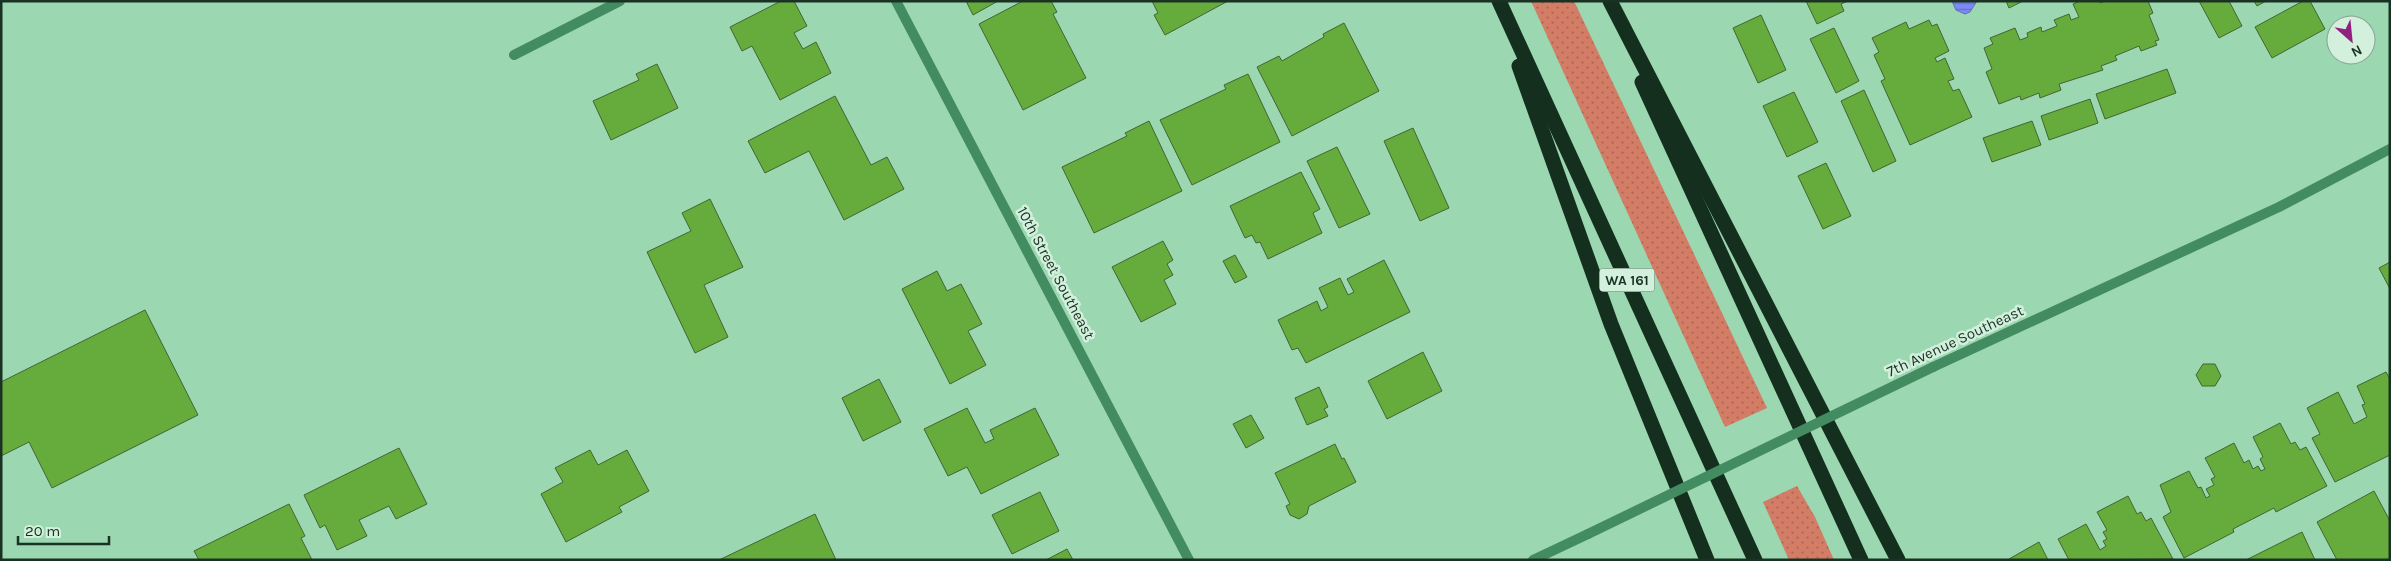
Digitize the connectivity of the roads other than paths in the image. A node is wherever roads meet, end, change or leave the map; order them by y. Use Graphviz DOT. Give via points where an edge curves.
graph roads {
  1 [pos="620,1"];
  2 [pos="896,1"];
  3 [pos="1497,1"];
  4 [pos="1605,1"];
  5 [pos="1610,1"];
  6 [pos="514,55"];
  7 [pos="2390,149"];
  8 [pos="1189,560"];
  9 [pos="1532,560"];
  10 [pos="1707,560"];
  11 [pos="1755,560"];
  12 [pos="1861,560"];
  13 [pos="1898,560"];
  1 -- 6 [label="street"];
  2 -- 8 [label="street, 10th Street Southeast"];
  3 -- 10 [label="highway" via="1610,324"];
  3 -- 11 [label="highway, WA 161"];
  4 -- 12 [label="highway"];
  5 -- 13 [label="highway"];
  7 -- 9 [label="street, 7th Avenue Southeast, bridge" via="2279,207 1933,366"];
}
